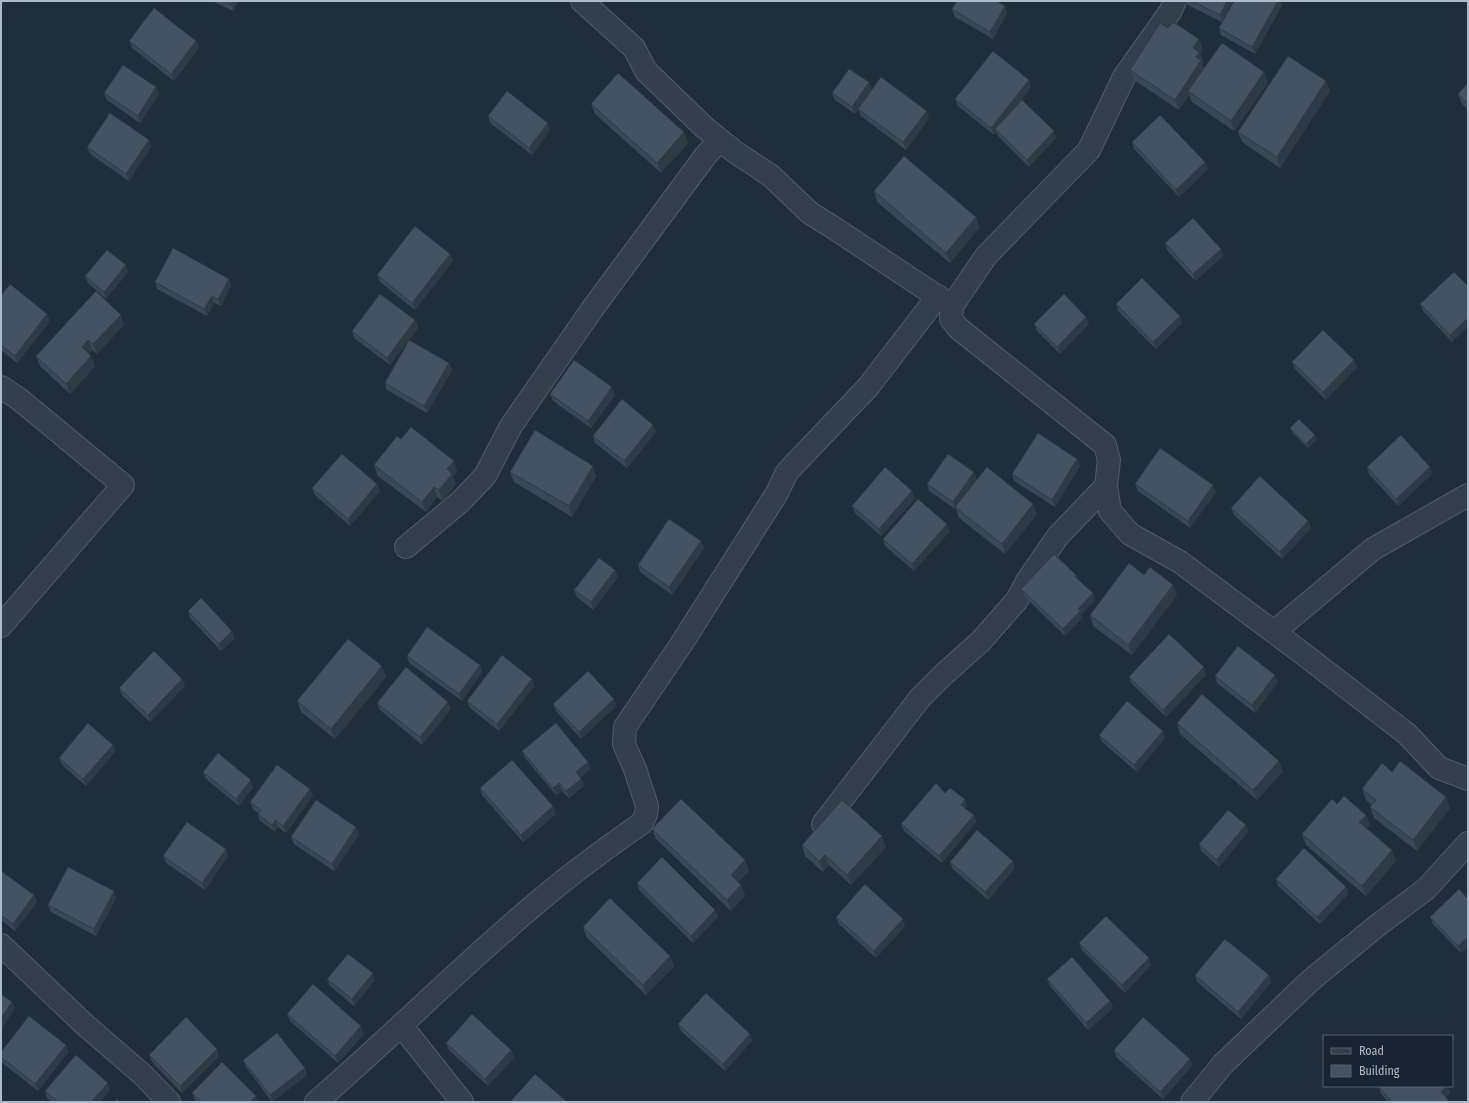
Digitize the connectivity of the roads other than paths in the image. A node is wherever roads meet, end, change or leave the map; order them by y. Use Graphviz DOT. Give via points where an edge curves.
graph roads {
  1 [pos="582,1"];
  2 [pos="1175,1"];
  3 [pos="720,140"];
  4 [pos="945,301"];
  5 [pos="1,387"];
  6 [pos="1106,486"];
  7 [pos="1468,495"];
  8 [pos="406,547"];
  9 [pos="1,626"];
  10 [pos="1274,632"];
  11 [pos="1468,779"];
  12 [pos="812,840"];
  13 [pos="1468,843"];
  14 [pos="1,945"];
  15 [pos="402,1025"];
  16 [pos="169,1102"];
  17 [pos="316,1102"];
  18 [pos="462,1102"];
  19 [pos="1192,1102"];
  1 -- 3 [label="street" via="634,48 646,71"];
  2 -- 4 [label="street" via="1124,77 1089,150"];
  3 -- 4 [label="street" via="770,175 810,213"];
  3 -- 8 [label="street" via="706,155 593,308 511,426 485,476 460,502"];
  4 -- 6 [label="street" via="951,319 958,328 1105,445 1109,460"];
  4 -- 15 [label="street" via="868,388 787,472 777,493 682,643 625,727 624,744 647,806 642,823 546,896"];
  5 -- 9 [label="street" via="19,399 123,486"];
  6 -- 10 [label="street" via="1110,511 1130,534 1180,562"];
  6 -- 12 [label="street" via="1058,536 1017,600 981,641 920,698"];
  7 -- 10 [label="street" via="1373,549"];
  10 -- 11 [label="street" via="1407,734 1439,768"];
  13 -- 19 [label="street" via="1426,889 1311,980 1223,1064"];
  14 -- 16 [label="street"];
  15 -- 17 [label="street"];
  15 -- 18 [label="street"];
}
